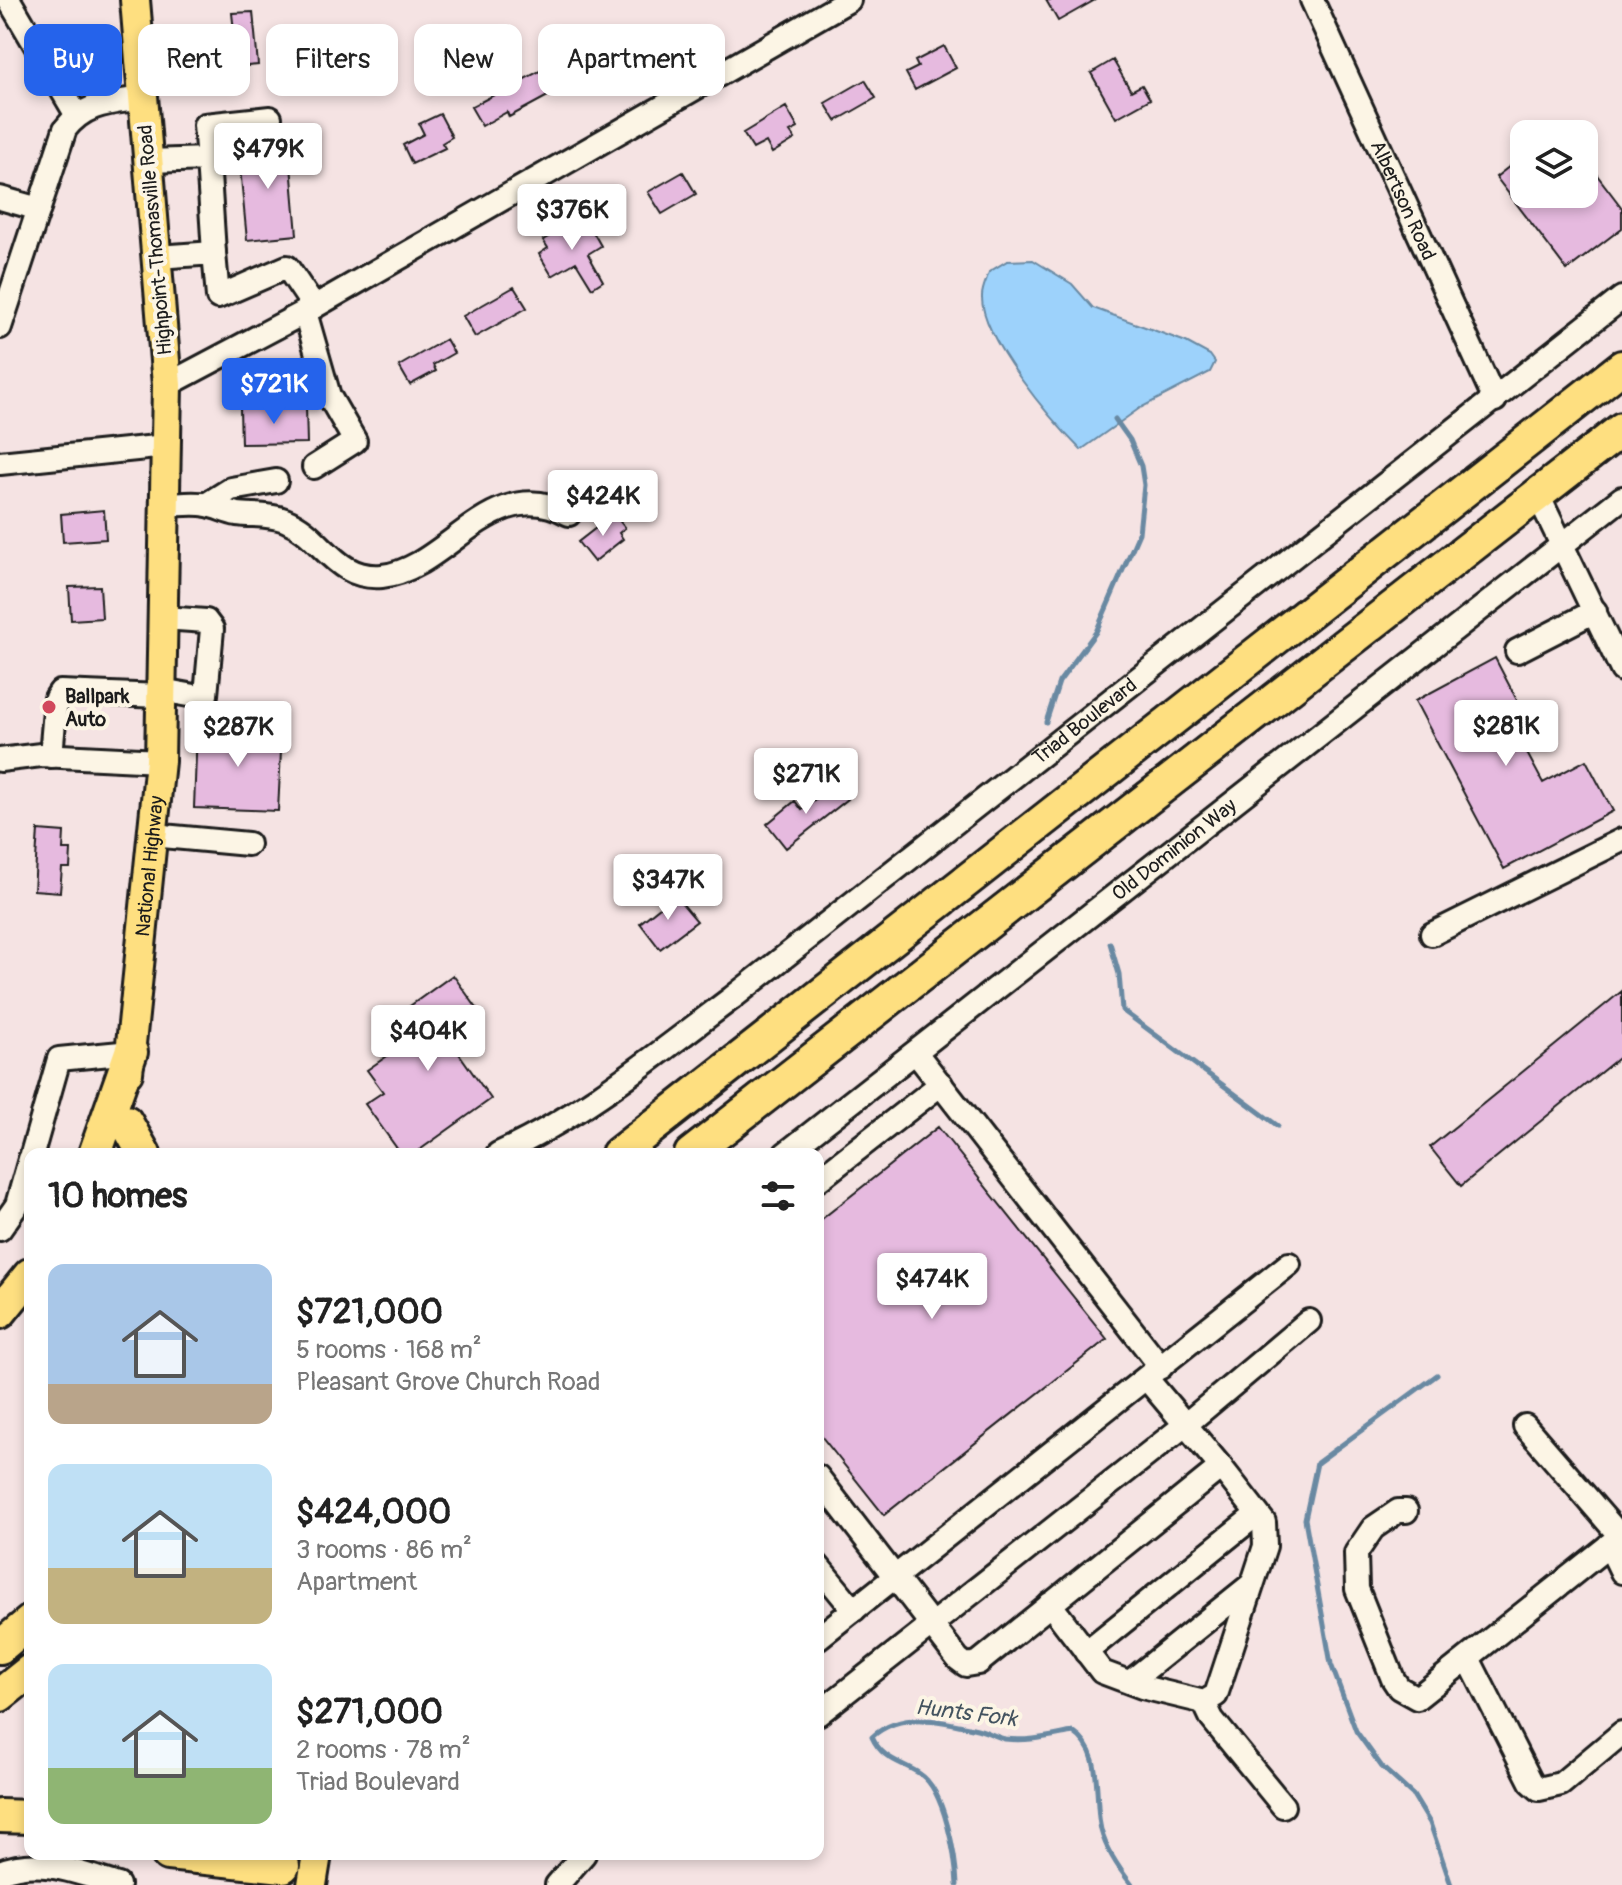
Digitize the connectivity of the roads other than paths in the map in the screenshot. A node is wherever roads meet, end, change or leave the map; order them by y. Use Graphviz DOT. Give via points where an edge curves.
graph roads {
  1 [pos="135,0"];
  2 [pos="849,0"];
  3 [pos="1312,0"];
  4 [pos="9,14"];
  5 [pos="143,98"];
  6 [pos="76,114"];
  7 [pos="270,118"];
  8 [pos="208,159"];
  9 [pos="149,161"];
  10 [pos="0,198"];
  11 [pos="39,209"];
  12 [pos="214,253"];
  13 [pos="157,257"];
  14 [pos="1622,298"];
  15 [pos="310,310"];
  16 [pos="0,327"];
  17 [pos="1622,367"];
  18 [pos="167,385"];
  19 [pos="1495,400"];
  20 [pos="1622,429"];
  21 [pos="166,446"];
  22 [pos="0,463"];
  23 [pos="314,467"];
  24 [pos="276,481"];
  25 [pos="1538,495"];
  26 [pos="1622,498"];
  27 [pos="207,504"];
  28 [pos="165,505"];
  29 [pos="569,514"];
  30 [pos="1564,544"];
  31 [pos="1595,611"];
  32 [pos="163,618"];
  33 [pos="1517,651"];
  34 [pos="1622,670"];
  35 [pos="161,693"];
  36 [pos="51,756"];
  37 [pos="0,760"];
  38 [pos="160,761"];
  39 [pos="152,835"];
  40 [pos="1622,840"];
  41 [pos="248,844"];
  42 [pos="1432,934"];
  43 [pos="131,1052"];
  44 [pos="916,1053"];
  45 [pos="941,1084"];
  46 [pos="126,1122"];
  47 [pos="34,1148"];
  48 [pos="97,1148"];
  49 [pos="125,1148"];
  50 [pos="141,1148"];
  51 [pos="511,1148"];
  52 [pos="626,1148"];
  53 [pos="701,1148"];
  54 [pos="793,1148"];
  55 [pos="824,1175"];
  56 [pos="24,1181"];
  57 [pos="0,1229"];
  58 [pos="1289,1264"];
  59 [pos="24,1284"];
  60 [pos="0,1312"];
  61 [pos="1309,1321"];
  62 [pos="1154,1373"];
  63 [pos="1185,1425"];
  64 [pos="1525,1426"];
  65 [pos="1221,1467"];
  66 [pos="824,1485"];
  67 [pos="1406,1511"];
  68 [pos="1257,1514"];
  69 [pos="1617,1539"];
  70 [pos="1622,1572"];
  71 [pos="824,1573"];
  72 [pos="897,1577"];
  73 [pos="1252,1584"];
  74 [pos="1050,1604"];
  75 [pos="854,1610"];
  76 [pos="932,1624"];
  77 [pos="24,1627"];
  78 [pos="824,1633"];
  79 [pos="0,1647"];
  80 [pos="1086,1652"];
  81 [pos="1469,1660"];
  82 [pos="24,1676"];
  83 [pos="1130,1682"];
  84 [pos="0,1695"];
  85 [pos="1204,1702"];
  86 [pos="824,1709"];
  87 [pos="1622,1733"];
  88 [pos="1283,1806"];
  89 [pos="0,1816"];
  90 [pos="24,1817"];
  91 [pos="218,1860"];
  92 [pos="316,1860"];
  93 [pos="579,1860"];
  94 [pos="284,1868"];
  95 [pos="0,1872"];
  96 [pos="118,1885"];
  97 [pos="312,1885"];
  98 [pos="557,1885"];
  1 -- 5 [label="main road, Highpoint-Thomasville Road"];
  2 -- 15 [label="street"];
  3 -- 19 [label="street, Albertson Road"];
  4 -- 6 [label="street"];
  5 -- 6 [label="street" via="90,106"];
  5 -- 9 [label="main road, Highpoint-Thomasville Road"];
  6 -- 11 [label="street" via="62,136"];
  7 -- 8 [label="street" via="205,125"];
  8 -- 9 [label="street"];
  8 -- 12 [label="street"];
  9 -- 13 [label="main road, Highpoint-Thomasville Road"];
  10 -- 11 [label="street"];
  11 -- 16 [label="street"];
  12 -- 13 [label="street"];
  12 -- 15 [label="street" via="218,297 287,267"];
  13 -- 18 [label="main road, Highpoint-Thomasville Road"];
  14 -- 19 [label="street, Triad Boulevard"];
  15 -- 18 [label="street"];
  15 -- 23 [label="street" via="329,396 355,441"];
  17 -- 52 [label="highway"];
  18 -- 21 [label="main road, National Highway"];
  19 -- 51 [label="street, Triad Boulevard" via="732,998 609,1090"];
  20 -- 25 [label="highway"];
  21 -- 22 [label="street"];
  21 -- 28 [label="main road, National Highway"];
  24 -- 27 [label="street" via="231,489"];
  25 -- 30 [label="street"];
  25 -- 53 [label="highway"];
  26 -- 30 [label="street, Old Dominion Way"];
  27 -- 28 [label="street"];
  27 -- 29 [label="street" via="287,521 343,569 362,576 409,568 456,534 515,505 542,503"];
  28 -- 32 [label="main road, National Highway"];
  30 -- 31 [label="street"];
  30 -- 44 [label="street, Old Dominion Way"];
  31 -- 33 [label="street"];
  31 -- 34 [label="street"];
  32 -- 35 [label="main road, National Highway"];
  32 -- 35 [label="street" via="206,621 212,629 206,695"];
  35 -- 36 [label="street" via="60,692"];
  35 -- 38 [label="main road, National Highway"];
  36 -- 37 [label="street"];
  36 -- 38 [label="street"];
  38 -- 39 [label="main road, National Highway"];
  39 -- 41 [label="street"];
  39 -- 43 [label="main road, National Highway"];
  40 -- 42 [label="street"];
  43 -- 46 [label="main road, National Highway"];
  43 -- 47 [label="street" via="59,1059"];
  43 -- 48 [label="highway"];
  44 -- 45 [label="street"];
  44 -- 54 [label="street, Old Dominion Way"];
  45 -- 55 [label="street"];
  45 -- 62 [label="street"];
  46 -- 49 [label="main road, National Highway"];
  46 -- 50 [label="highway"];
  56 -- 57 [label="street" via="17,1205"];
  58 -- 62 [label="street"];
  59 -- 60 [label="highway"];
  61 -- 63 [label="street"];
  62 -- 63 [label="street"];
  62 -- 72 [label="street"];
  63 -- 65 [label="street"];
  63 -- 76 [label="street"];
  64 -- 69 [label="street"];
  65 -- 68 [label="street"];
  65 -- 74 [label="street"];
  66 -- 72 [label="street"];
  67 -- 81 [label="street" via="1373,1528 1356,1553 1357,1589 1393,1679 1409,1694 1423,1697"];
  68 -- 73 [label="street" via="1264,1522 1265,1546"];
  68 -- 80 [label="street"];
  69 -- 70 [label="street"];
  69 -- 81 [label="street"];
  71 -- 75 [label="street"];
  72 -- 75 [label="street"];
  72 -- 76 [label="street"];
  73 -- 83 [label="street"];
  73 -- 85 [label="street" via="1222,1681 1216,1695"];
  74 -- 76 [label="street" via="978,1663 966,1665 958,1659"];
  74 -- 80 [label="street"];
  75 -- 78 [label="street"];
  76 -- 86 [label="street"];
  77 -- 79 [label="highway"];
  80 -- 83 [label="street" via="1102,1672"];
  81 -- 87 [label="street" via="1539,1789 1561,1784"];
  82 -- 84 [label="highway"];
  83 -- 85 [label="street"];
  85 -- 88 [label="street"];
  89 -- 90 [label="highway"];
  91 -- 94 [label="highway"];
  92 -- 97 [label="main road"];
  93 -- 98 [label="street"];
  95 -- 96 [label="street" via="42,1865"];
}
